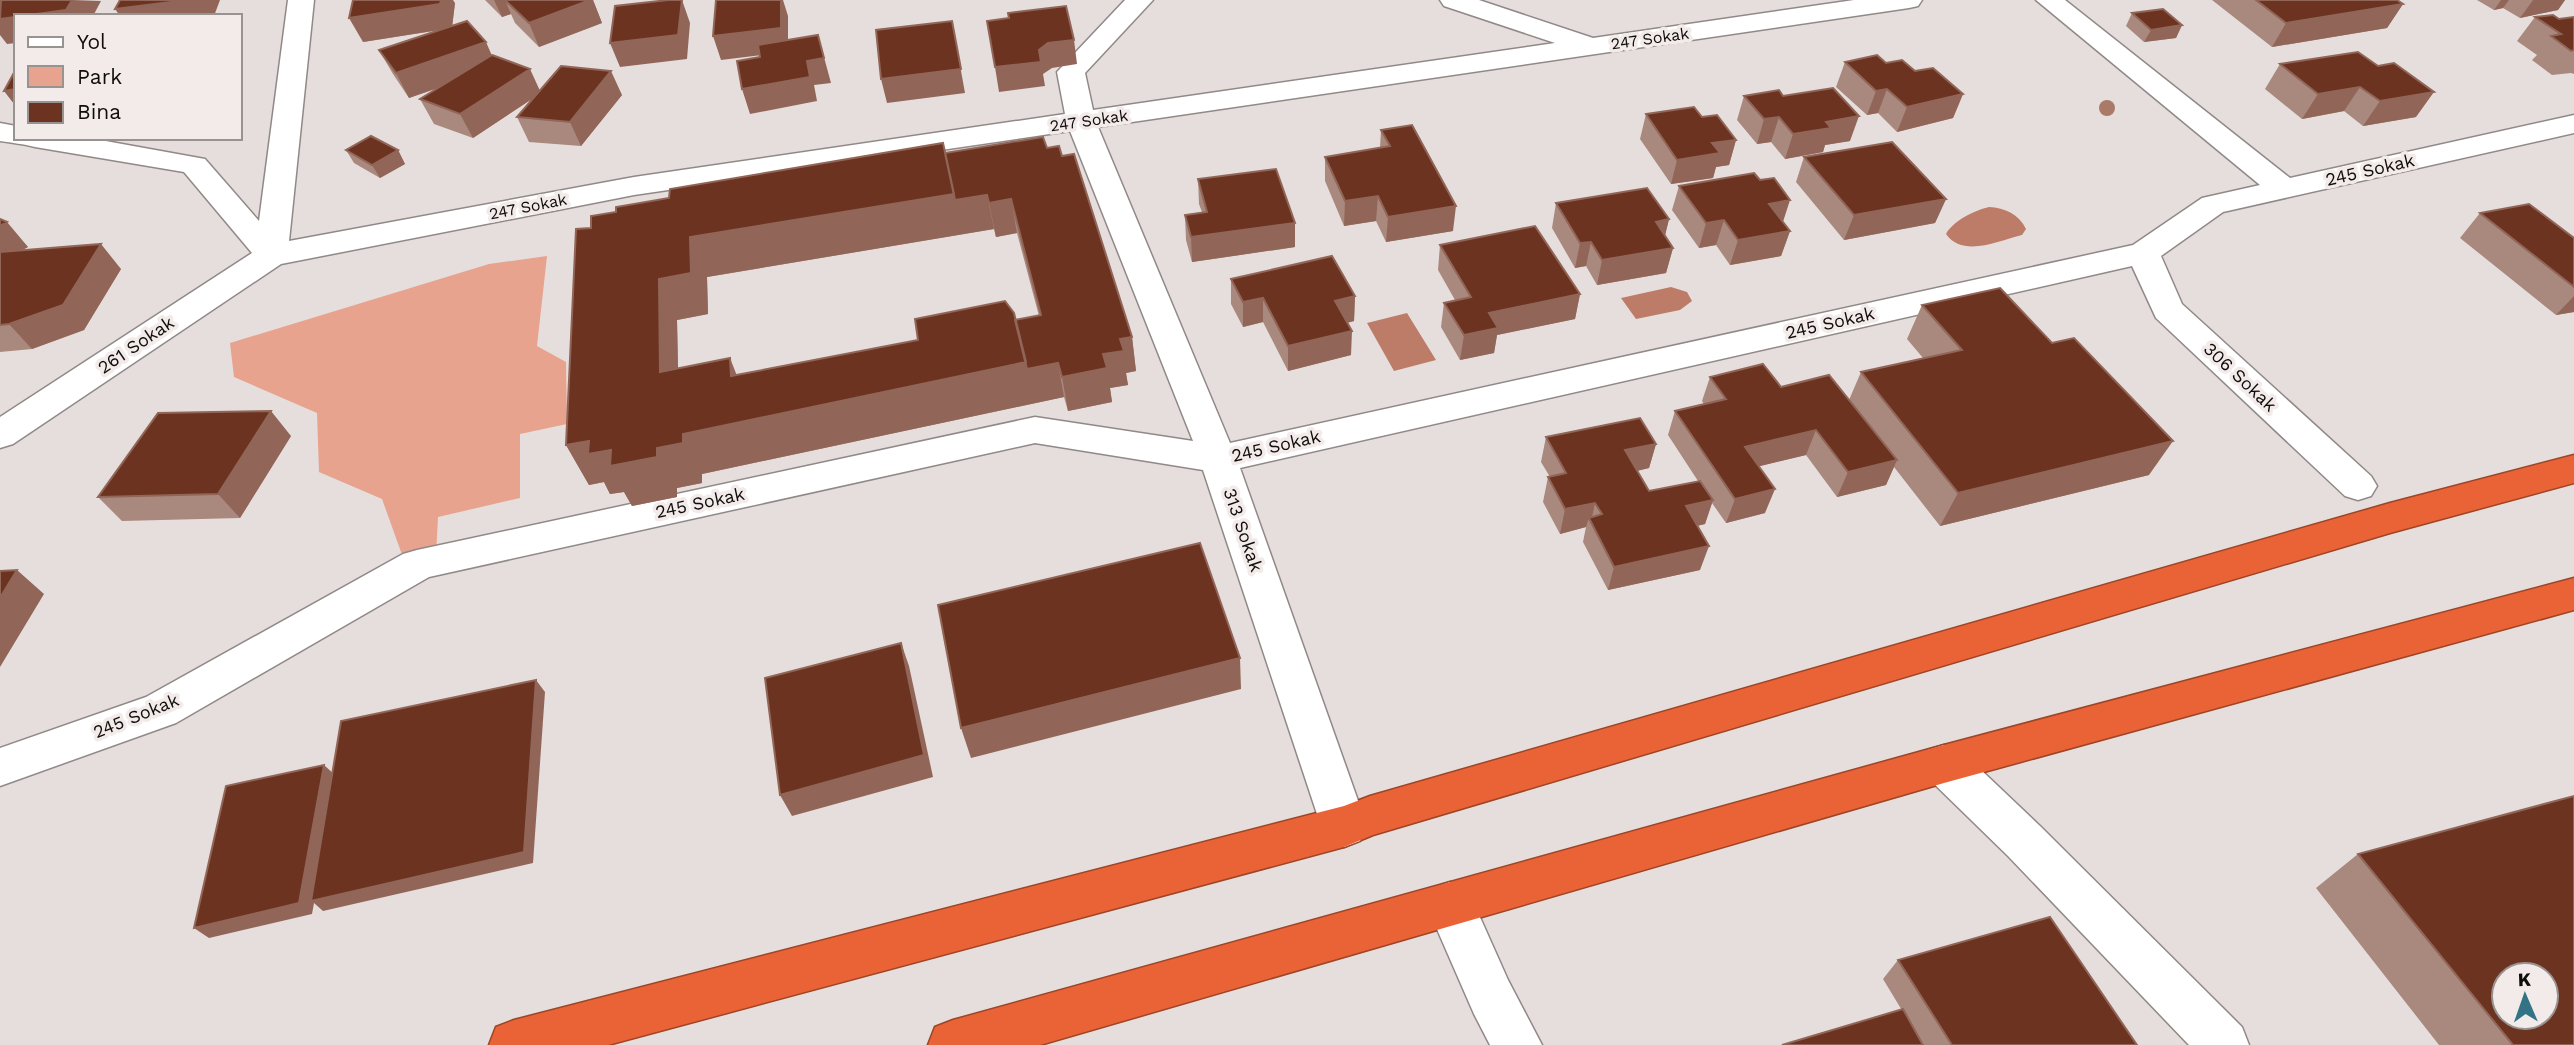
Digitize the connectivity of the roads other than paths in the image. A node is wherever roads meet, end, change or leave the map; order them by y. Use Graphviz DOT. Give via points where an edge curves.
graph roads {
  1 [pos="301,0"];
  2 [pos="1140,0"];
  3 [pos="1453,0"];
  4 [pos="1909,0"];
  5 [pos="2049,0"];
  6 [pos="1591,47"];
  7 [pos="1081,122"];
  8 [pos="2574,124"];
  9 [pos="47,140"];
  10 [pos="2284,189"];
  11 [pos="2143,253"];
  12 [pos="271,255"];
  13 [pos="0,435"];
  14 [pos="1218,459"];
  15 [pos="2574,469"];
  16 [pos="2358,486"];
  17 [pos="2574,594"];
  18 [pos="1944,764"];
  19 [pos="0,767"];
  20 [pos="1344,826"];
  21 [pos="1450,904"];
  22 [pos="514,1045"];
  23 [pos="953,1045"];
  24 [pos="1517,1045"];
  25 [pos="2224,1045"];
  1 -- 12 [label="street"];
  2 -- 7 [label="street, 313 Sokak" via="1071,72"];
  3 -- 6 [label="street"];
  4 -- 6 [label="street, 247 Sokak"];
  5 -- 10 [label="street"];
  6 -- 7 [label="street, 247 Sokak"];
  7 -- 12 [label="street, 247 Sokak" via="634,186"];
  7 -- 14 [label="street, 313 Sokak"];
  8 -- 10 [label="street, 245 Sokak"];
  9 -- 12 [label="street" via="194,165"];
  10 -- 11 [label="street, 245 Sokak" via="2213,205"];
  11 -- 14 [label="street, 245 Sokak"];
  11 -- 16 [label="street, 306 Sokak" via="2168,310"];
  12 -- 13 [label="street, 261 Sokak"];
  14 -- 19 [label="street, 245 Sokak" via="1035,430 428,562 161,710"];
  14 -- 20 [label="street, 313 Sokak"];
  15 -- 20 [label="highway" via="2364,526"];
  17 -- 18 [label="highway"];
  18 -- 21 [label="highway"];
  18 -- 25 [label="street"];
  20 -- 22 [label="highway"];
  21 -- 23 [label="highway"];
  21 -- 24 [label="street"];
}
